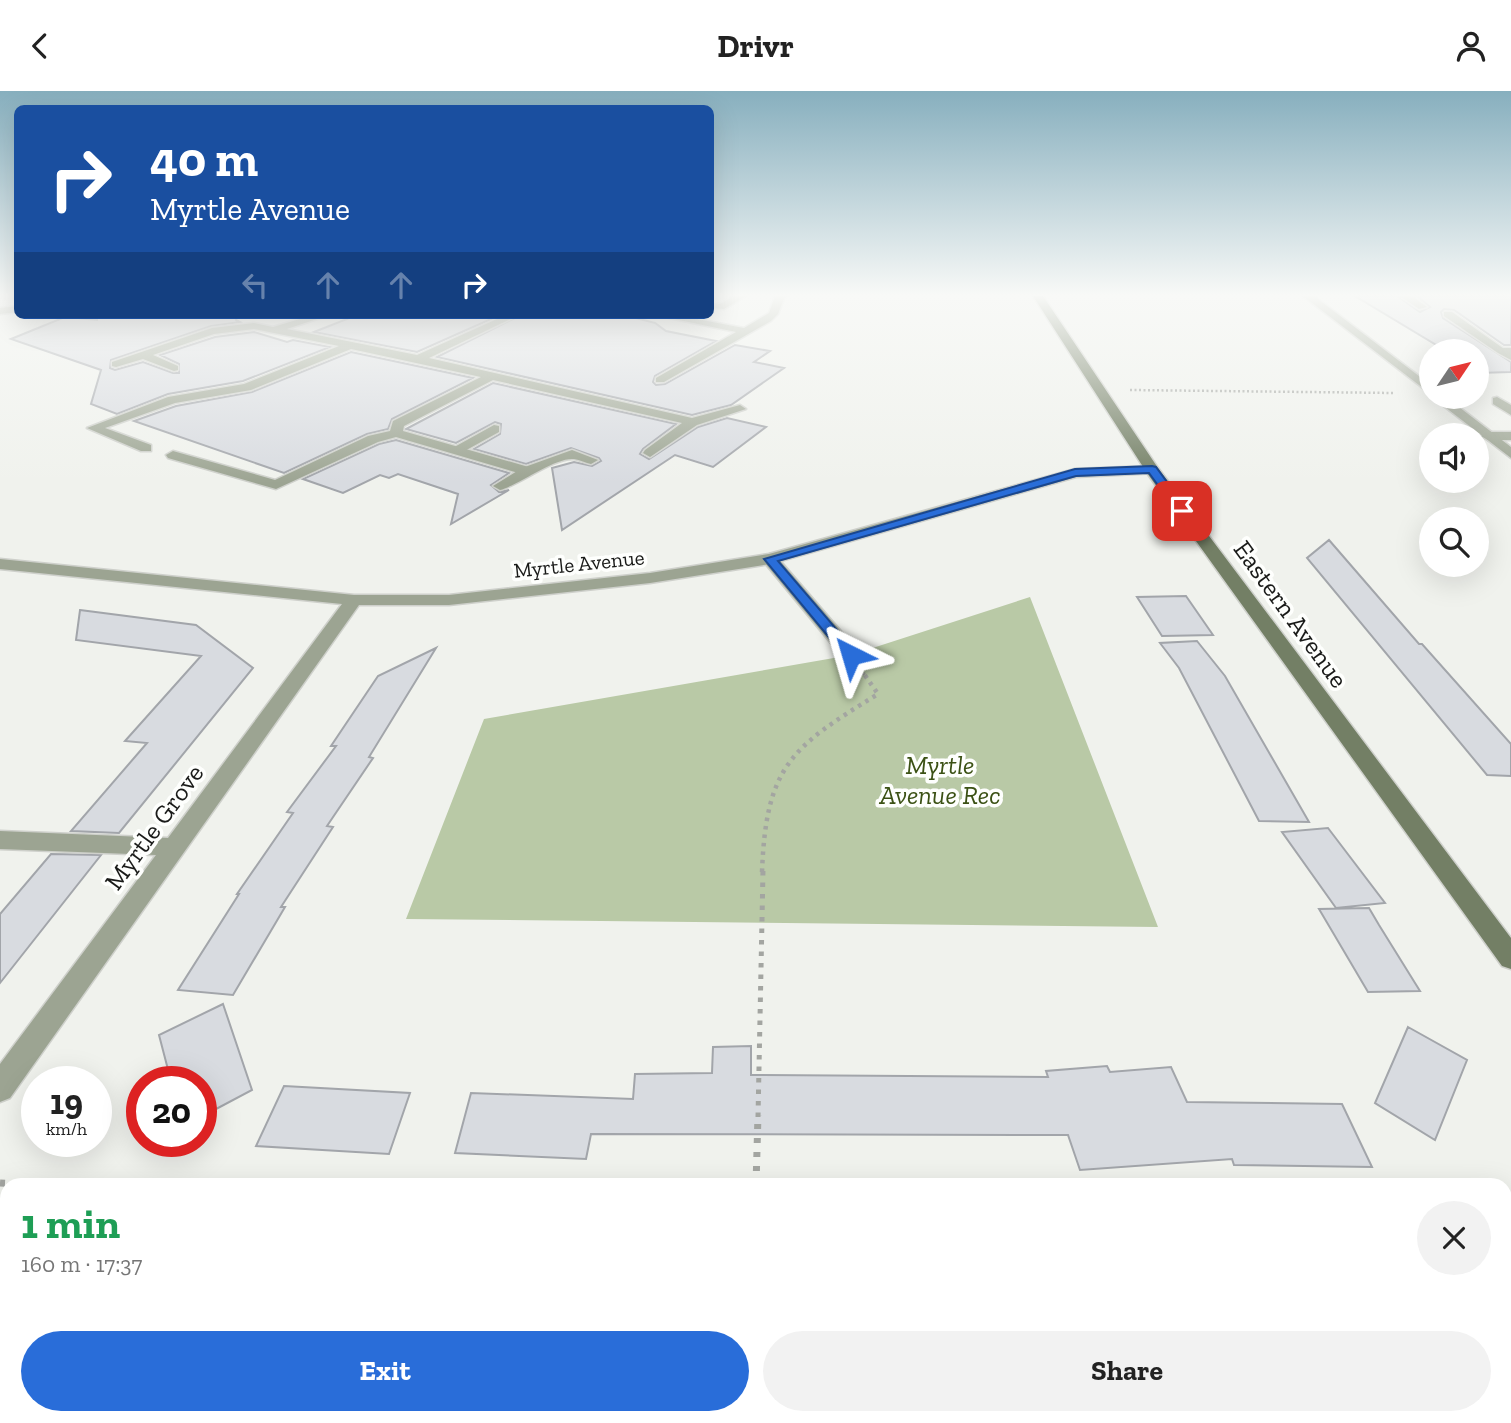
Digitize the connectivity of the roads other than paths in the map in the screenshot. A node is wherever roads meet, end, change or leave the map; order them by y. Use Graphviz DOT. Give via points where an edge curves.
graph roads {
  1 [pos="134,358"];
  2 [pos="151,358"];
  3 [pos="319,358"];
  4 [pos="414,358"];
  5 [pos="698,358"];
  6 [pos="1079,358"];
  7 [pos="1388,358"];
  8 [pos="418,359"];
  9 [pos="116,364"];
  10 [pos="174,368"];
  11 [pos="492,376"];
  12 [pos="660,380"];
  13 [pos="1419,382"];
  14 [pos="1497,401"];
  15 [pos="740,409"];
  16 [pos="1453,409"];
  17 [pos="1511,411"];
  18 [pos="692,422"];
  19 [pos="1471,423"];
  20 [pos="494,429"];
  21 [pos="396,433"];
  22 [pos="1489,436"];
  23 [pos="1511,436"];
  24 [pos="1489,437"];
  25 [pos="146,448"];
  26 [pos="456,450"];
  27 [pos="650,453"];
  28 [pos="1511,454"];
  29 [pos="173,455"];
  30 [pos="591,460"];
  31 [pos="1152,470"];
  32 [pos="527,471"];
  33 [pos="500,486"];
  34 [pos="770,559"];
  35 [pos="0,564"];
  36 [pos="354,600"];
  37 [pos="851,655"];
  38 [pos="0,839"];
  39 [pos="173,847"];
  40 [pos="1511,958"];
  41 [pos="0,1088"];
  1 -- 9 [label="street"];
  2 -- 10 [label="street"];
  3 -- 25 [label="street" via="247,387 172,400 93,428"];
  4 -- 8 [label="street"];
  5 -- 12 [label="street"];
  6 -- 31 [label="street, Eastern Avenue"];
  7 -- 13 [label="street"];
  8 -- 11 [label="street"];
  11 -- 18 [label="street"];
  11 -- 21 [label="street" via="398,424"];
  14 -- 17 [label="street"];
  15 -- 18 [label="street"];
  16 -- 19 [label="street"];
  18 -- 27 [label="street"];
  20 -- 26 [label="street"];
  21 -- 26 [label="street"];
  21 -- 29 [label="street" via="373,439 276,485"];
  22 -- 23 [label="street"];
  24 -- 28 [label="street"];
  26 -- 32 [label="street"];
  30 -- 32 [label="street" via="572,454"];
  31 -- 34 [label="street, Myrtle Avenue" via="1075,473"];
  31 -- 40 [label="street, Eastern Avenue"];
  32 -- 33 [label="street"];
  34 -- 36 [label="street, Myrtle Avenue" via="650,578 449,600"];
  34 -- 37 [label="street"];
  35 -- 36 [label="street, Myrtle Avenue"];
  36 -- 39 [label="street, Myrtle Grove"];
  38 -- 39 [label="street"];
  39 -- 41 [label="street, Myrtle Grove"];
}
